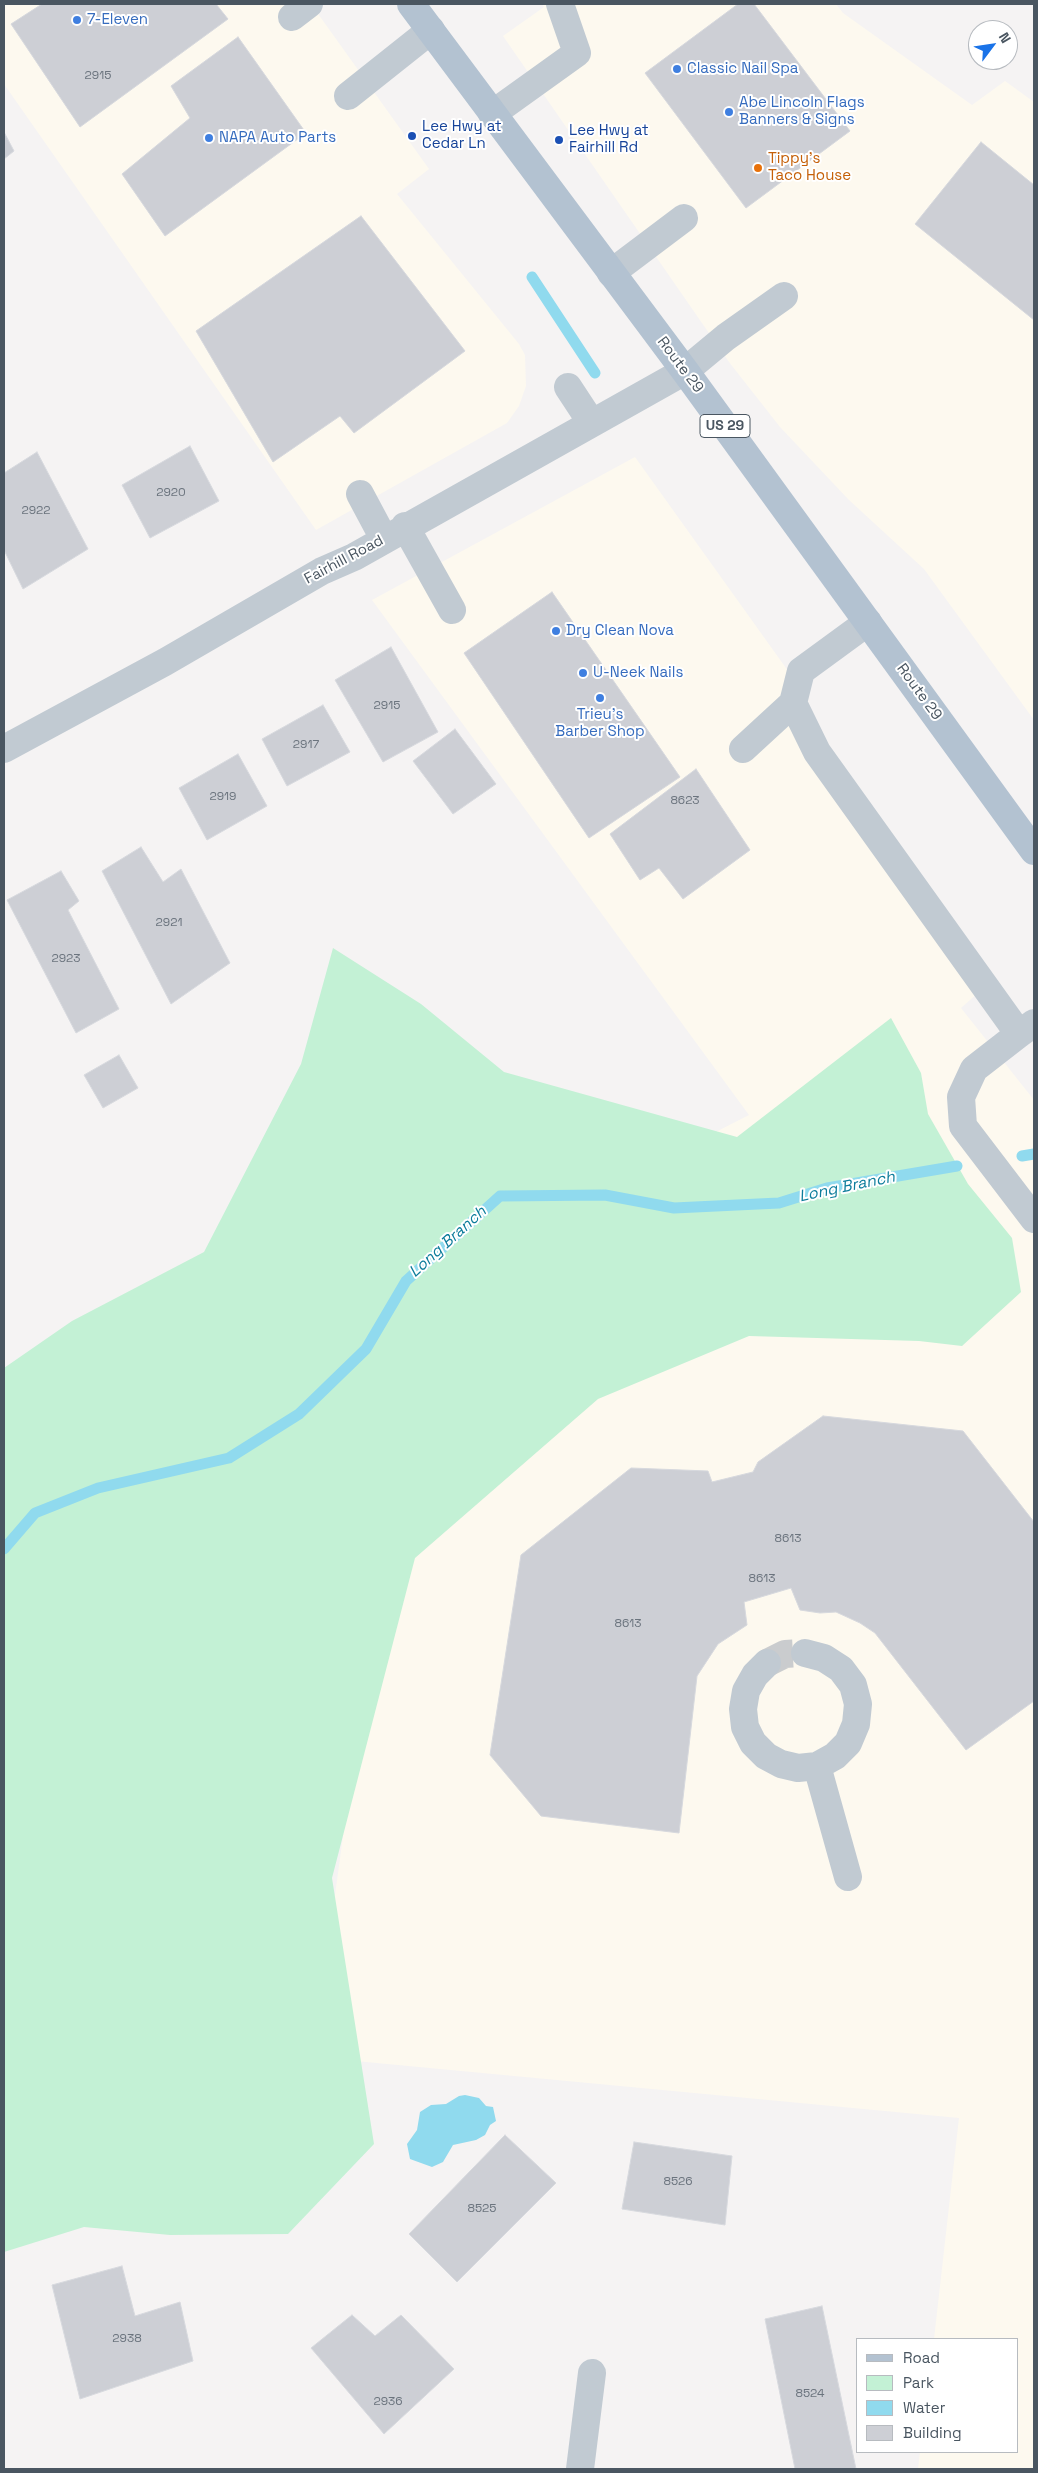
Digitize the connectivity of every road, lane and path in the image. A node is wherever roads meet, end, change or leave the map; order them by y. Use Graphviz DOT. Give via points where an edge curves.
graph roads {
  1 [pos="411,4"];
  2 [pos="560,4"];
  3 [pos="430,30"];
  4 [pos="348,96"];
  5 [pos="492,114"];
  6 [pos="684,218"];
  7 [pos="611,273"];
  8 [pos="784,296"];
  9 [pos="685,371"];
  10 [pos="568,388"];
  11 [pos="592,422"];
  12 [pos="360,494"];
  13 [pos="395,532"];
  14 [pos="452,610"];
  15 [pos="868,622"];
  16 [pos="793,703"];
  17 [pos="4,749"];
  18 [pos="743,749"];
  19 [pos="1034,851"];
  20 [pos="1027,1029"];
  21 [pos="1034,1219"];
  22 [pos="805,1652"];
  23 [pos="767,1663"];
  24 [pos="816,1766"];
  25 [pos="848,1877"];
  26 [pos="592,2373"];
  27 [pos="580,2469"];
  1 -- 3 [label="main road, Route 29 / US 29"];
  2 -- 5 [label="street" via="577,53"];
  3 -- 4 [label="street"];
  3 -- 5 [label="main road, Route 29 / US 29"];
  5 -- 7 [label="main road, Route 29 / US 29"];
  6 -- 7 [label="street"];
  7 -- 9 [label="main road, Route 29 / US 29"];
  8 -- 9 [label="street, Fairhill Road"];
  9 -- 11 [label="street, Fairhill Road"];
  9 -- 15 [label="main road, Route 29 / US 29"];
  10 -- 11 [label="street"];
  11 -- 13 [label="street, Fairhill Road"];
  12 -- 13 [label="street"];
  13 -- 14 [label="street"];
  13 -- 17 [label="street, Fairhill Road"];
  15 -- 16 [label="street" via="801,671"];
  15 -- 19 [label="main road, Route 29 / US 29"];
  16 -- 18 [label="street"];
  16 -- 20 [label="street" via="817,752"];
  20 -- 21 [label="street" via="974,1069 961,1096 963,1126"];
  22 -- 24 [label="street" via="824,1658 841,1669 853,1685 858,1704 856,1724 848,1743"];
  23 -- 24 [label="street" via="754,1676 746,1691 743,1708 745,1727 753,1743 766,1756 798,1768"];
  24 -- 25 [label="street"];
  26 -- 27 [label="street"];
}
